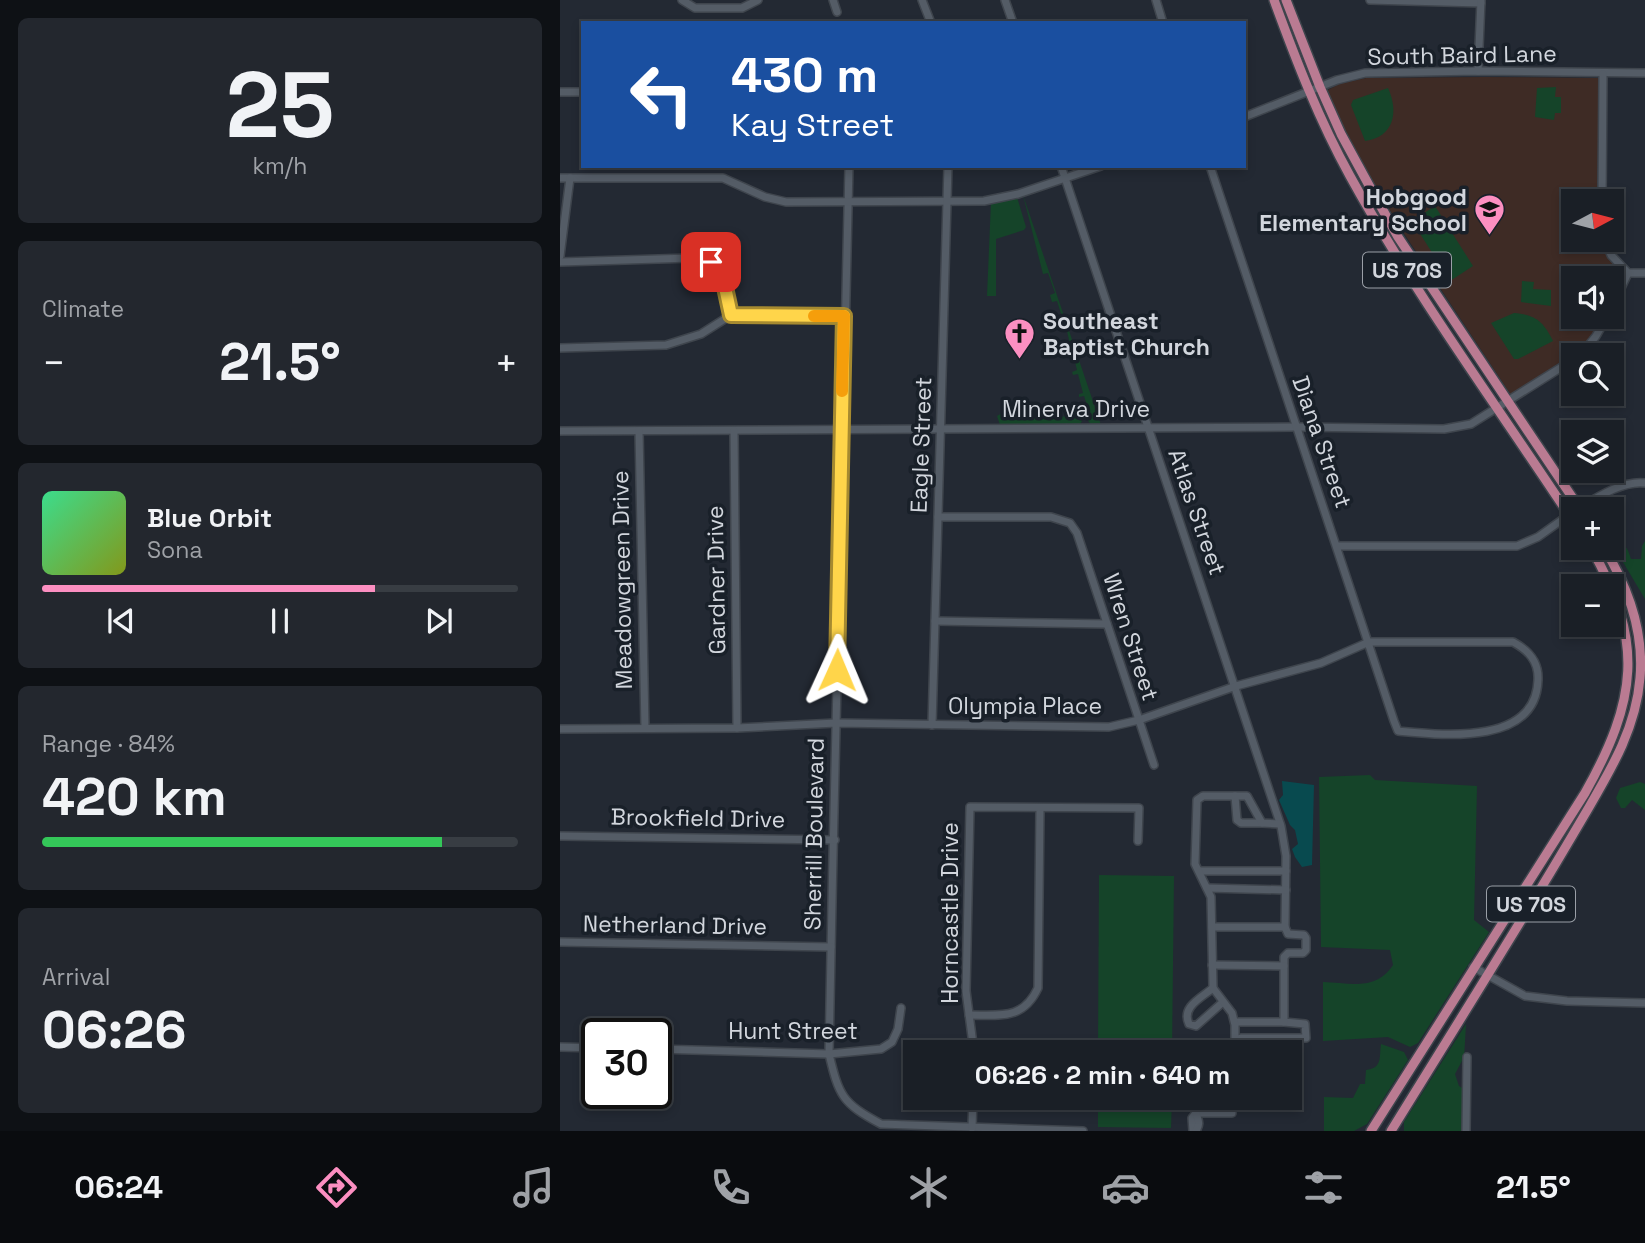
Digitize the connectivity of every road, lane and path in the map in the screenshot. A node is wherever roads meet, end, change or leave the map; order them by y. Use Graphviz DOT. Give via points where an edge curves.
graph roads {
  1 [pos="682,0"];
  2 [pos="758,0"];
  3 [pos="833,0"];
  4 [pos="922,0"];
  5 [pos="1005,0"];
  6 [pos="1156,0"];
  7 [pos="1274,0"];
  8 [pos="1286,0"];
  9 [pos="1370,0"];
  10 [pos="1481,1"];
  11 [pos="837,12"];
  12 [pos="930,21"];
  13 [pos="1012,21"];
  14 [pos="1162,21"];
  15 [pos="1478,71"];
  16 [pos="1604,74"];
  17 [pos="1645,74"];
  18 [pos="1320,87"];
  19 [pos="1310,91"];
  20 [pos="560,92"];
  21 [pos="581,92"];
  22 [pos="1246,116"];
  23 [pos="849,168"];
  24 [pos="948,168"];
  25 [pos="1062,168"];
  26 [pos="1095,168"];
  27 [pos="1211,168"];
  28 [pos="560,178"];
  29 [pos="570,178"];
  30 [pos="1065,178"];
  31 [pos="1602,189"];
  32 [pos="848,202"];
  33 [pos="947,203"];
  34 [pos="1610,252"];
  35 [pos="560,256"];
  36 [pos="560,262"];
  37 [pos="1628,273"];
  38 [pos="1645,273"];
  39 [pos="1624,282"];
  40 [pos="731,315"];
  41 [pos="844,316"];
  42 [pos="560,348"];
  43 [pos="1561,368"];
  44 [pos="1509,402"];
  45 [pos="1499,409"];
  46 [pos="1297,427"];
  47 [pos="940,428"];
  48 [pos="1148,428"];
  49 [pos="841,429"];
  50 [pos="639,430"];
  51 [pos="560,431"];
  52 [pos="734,431"];
  53 [pos="1645,483"];
  54 [pos="1564,497"];
  55 [pos="1566,497"];
  56 [pos="1601,497"];
  57 [pos="938,517"];
  58 [pos="1561,521"];
  59 [pos="1337,546"];
  60 [pos="1599,560"];
  61 [pos="1612,560"];
  62 [pos="935,621"];
  63 [pos="1107,624"];
  64 [pos="1369,642"];
  65 [pos="1639,665"];
  66 [pos="1638,678"];
  67 [pos="1236,686"];
  68 [pos="1139,720"];
  69 [pos="836,723"];
  70 [pos="932,725"];
  71 [pos="645,728"];
  72 [pos="737,728"];
  73 [pos="560,729"];
  74 [pos="1398,731"];
  75 [pos="1154,765"];
  76 [pos="1235,796"];
  77 [pos="1040,808"];
  78 [pos="1262,823"];
  79 [pos="1280,824"];
  80 [pos="560,836"];
  81 [pos="835,840"];
  82 [pos="1138,841"];
  83 [pos="1199,871"];
  84 [pos="1286,871"];
  85 [pos="1207,888"];
  86 [pos="1286,890"];
  87 [pos="1212,927"];
  88 [pos="1285,928"];
  89 [pos="560,942"];
  90 [pos="831,947"];
  91 [pos="1212,965"];
  92 [pos="1284,966"];
  93 [pos="1474,967"];
  94 [pos="1488,974"];
  95 [pos="1213,988"];
  96 [pos="1223,1002"];
  97 [pos="1645,1003"];
  98 [pos="901,1008"];
  99 [pos="970,1015"];
  100 [pos="1235,1022"];
  101 [pos="1284,1022"];
  102 [pos="973,1040"];
  103 [pos="1235,1040"];
  104 [pos="560,1047"];
  105 [pos="581,1048"];
  106 [pos="672,1049"];
  107 [pos="829,1054"];
  108 [pos="1468,1057"];
  109 [pos="973,1110"];
  110 [pos="1196,1113"];
  111 [pos="1232,1113"];
  112 [pos="881,1127"];
  113 [pos="972,1128"];
  114 [pos="1083,1131"];
  115 [pos="1195,1131"];
  116 [pos="1371,1131"];
  117 [pos="1391,1131"];
  118 [pos="1466,1131"];
  1 -- 2 [label="street" via="695,8 742,8"];
  3 -- 11 [label="street"];
  4 -- 12 [label="street"];
  5 -- 13 [label="street"];
  6 -- 14 [label="street"];
  7 -- 19 [label="main road, US 70S"];
  8 -- 18 [label="main road, US 70S"];
  9 -- 10 [label="street"];
  10 -- 15 [label="street"];
  15 -- 16 [label="street, South Baird Lane"];
  15 -- 18 [label="street, South Baird Lane" via="1364,73"];
  16 -- 17 [label="street, South Baird Lane"];
  16 -- 31 [label="street"];
  18 -- 19 [label="street, South Baird Lane"];
  18 -- 44 [label="main road, US 70S" via="1398,237"];
  19 -- 22 [label="street, South Baird Lane"];
  19 -- 45 [label="main road, US 70S" via="1374,218"];
  20 -- 21 [label="street"];
  23 -- 32 [label="street, Sherrill Boulevard"];
  24 -- 33 [label="street, Eagle Street"];
  25 -- 30 [label="street, Atlas Street"];
  26 -- 30 [label="street"];
  27 -- 46 [label="street, Diana Street"];
  28 -- 29 [label="street"];
  29 -- 32 [label="street" via="723,178 786,202"];
  29 -- 35 [label="street"];
  30 -- 33 [label="street" via="1018,194"];
  30 -- 48 [label="street, Atlas Street"];
  32 -- 33 [label="street"];
  32 -- 41 [label="street, Sherrill Boulevard"];
  33 -- 47 [label="street, Eagle Street"];
  34 -- 37 [label="street"];
  36 -- 40 [label="street" via="691,258 711,262 723,278"];
  37 -- 38 [label="street"];
  37 -- 39 [label="street"];
  40 -- 41 [label="street"];
  40 -- 42 [label="street" via="701,334 666,345"];
  41 -- 49 [label="street, Sherrill Boulevard"];
  43 -- 44 [label="street, Minerva Drive"];
  44 -- 45 [label="street, Minerva Drive"];
  44 -- 55 [label="main road, US 70S"];
  45 -- 46 [label="street, Minerva Drive" via="1471,425 1444,429"];
  45 -- 54 [label="main road, US 70S"];
  46 -- 48 [label="street, Minerva Drive"];
  46 -- 59 [label="street, Diana Street"];
  47 -- 48 [label="street, Minerva Drive"];
  47 -- 49 [label="street, Minerva Drive"];
  47 -- 57 [label="street, Eagle Street"];
  48 -- 67 [label="street, Atlas Street"];
  49 -- 52 [label="street, Minerva Drive"];
  49 -- 69 [label="street, Sherrill Boulevard"];
  50 -- 51 [label="street, Minerva Drive"];
  50 -- 52 [label="street, Minerva Drive"];
  50 -- 71 [label="street, Meadowgreen Drive"];
  52 -- 72 [label="street, Gardner Drive"];
  53 -- 56 [label="street"];
  57 -- 62 [label="street, Eagle Street"];
  57 -- 63 [label="street, Wren Street" via="1051,517 1070,523"];
  58 -- 59 [label="street" via="1517,546"];
  59 -- 64 [label="street, Diana Street"];
  60 -- 65 [label="main road, US 70S"];
  61 -- 65 [label="main road, US 70S" via="1631,605 1639,638"];
  62 -- 63 [label="street"];
  62 -- 70 [label="street, Eagle Street"];
  63 -- 68 [label="street, Wren Street"];
  64 -- 67 [label="street, Olympia Place" via="1321,663"];
  64 -- 74 [label="street, Diana Street"];
  64 -- 74 [label="street, Olympia Place" via="1513,642 1535,661 1538,677 1532,701 1507,726 1480,734"];
  65 -- 66 [label="main road, US 70S"];
  66 -- 93 [label="main road, US 70S" via="1586,793"];
  66 -- 94 [label="main road, US 70S" via="1637,703 1614,764"];
  67 -- 68 [label="street, Olympia Place"];
  67 -- 79 [label="street, Atlas Street"];
  68 -- 70 [label="street, Olympia Place" via="1109,727"];
  68 -- 75 [label="street, Wren Street"];
  69 -- 70 [label="street, Olympia Place"];
  69 -- 72 [label="street, Olympia Place"];
  69 -- 81 [label="street, Sherrill Boulevard"];
  71 -- 72 [label="street, Olympia Place"];
  71 -- 73 [label="street, Olympia Place"];
  76 -- 78 [label="street" via="1247,796"];
  76 -- 78 [label="street" via="1237,820"];
  76 -- 83 [label="street" via="1197,800 1195,864"];
  77 -- 82 [label="street, Horncastle Drive" via="1139,808"];
  77 -- 99 [label="street" via="1038,988 1028,1004 1011,1014"];
  77 -- 99 [label="street, Horncastle Drive" via="970,807 966,991"];
  78 -- 79 [label="street"];
  79 -- 84 [label="street, Atlas Street"];
  80 -- 81 [label="street, Brookfield Drive"];
  81 -- 90 [label="street, Sherrill Boulevard"];
  83 -- 84 [label="street"];
  83 -- 85 [label="street"];
  84 -- 86 [label="street, Atlas Street"];
  85 -- 86 [label="street"];
  85 -- 87 [label="street"];
  86 -- 88 [label="street, Atlas Street"];
  87 -- 88 [label="street"];
  87 -- 91 [label="street"];
  88 -- 92 [label="street" via="1288,934 1307,939 1306,950 1287,953"];
  89 -- 90 [label="street, Netherland Drive"];
  90 -- 107 [label="street, Sherrill Boulevard"];
  91 -- 92 [label="street"];
  91 -- 95 [label="street"];
  92 -- 101 [label="street"];
  93 -- 94 [label="street"];
  93 -- 116 [label="main road, US 70S"];
  94 -- 97 [label="street" via="1525,996"];
  94 -- 117 [label="main road, US 70S"];
  95 -- 96 [label="street"];
  95 -- 96 [label="street" via="1189,1008 1189,1024 1196,1026"];
  96 -- 100 [label="street"];
  98 -- 107 [label="street, Hunt Street" via="892,1042 881,1049"];
  99 -- 102 [label="street, Horncastle Drive"];
  100 -- 101 [label="street"];
  100 -- 103 [label="street"];
  101 -- 103 [label="street" via="1305,1024 1306,1038"];
  104 -- 105 [label="street"];
  106 -- 107 [label="street, Hunt Street"];
  107 -- 112 [label="street, Sherrill Boulevard" via="836,1085 852,1109"];
  108 -- 118 [label="street"];
  109 -- 113 [label="street"];
  110 -- 111 [label="street"];
  110 -- 115 [label="street" via="1200,1125"];
  112 -- 113 [label="street, Sherrill Boulevard"];
  113 -- 114 [label="street, Sherrill Boulevard"];
}
